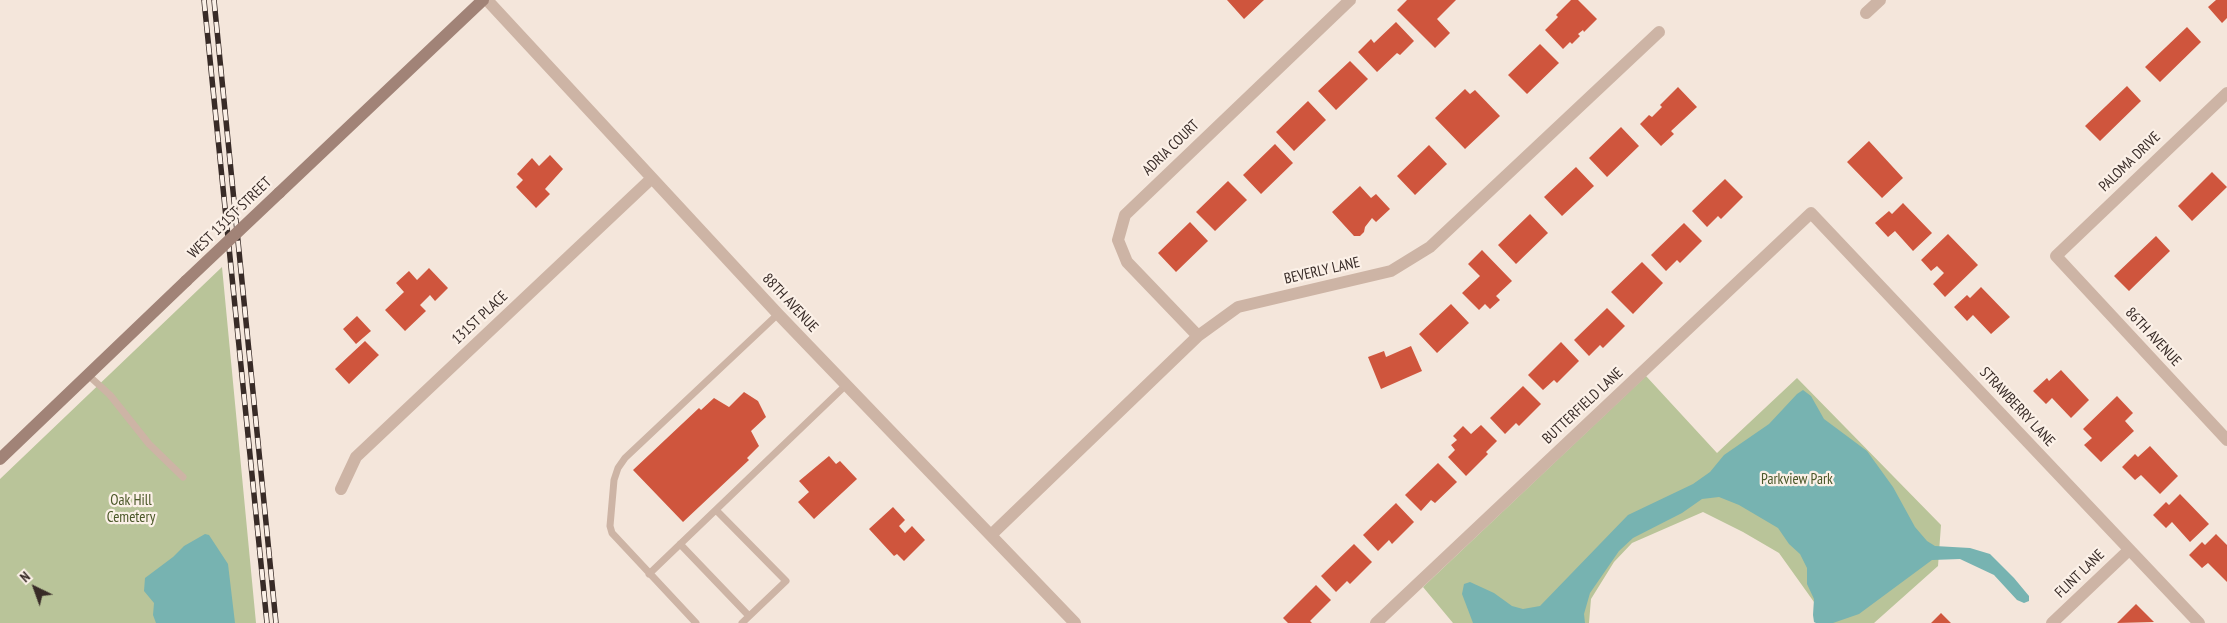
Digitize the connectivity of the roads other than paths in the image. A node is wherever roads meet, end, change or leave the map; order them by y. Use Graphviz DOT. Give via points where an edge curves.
graph roads {
  1 [pos="483,0"];
  2 [pos="487,0"];
  3 [pos="1350,0"];
  4 [pos="1880,0"];
  5 [pos="1866,13"];
  6 [pos="1658,32"];
  7 [pos="2227,93"];
  8 [pos="652,178"];
  9 [pos="1811,213"];
  10 [pos="2056,256"];
  11 [pos="778,314"];
  12 [pos="1198,336"];
  13 [pos="88,375"];
  14 [pos="846,385"];
  15 [pos="2227,440"];
  16 [pos="0,459"];
  17 [pos="183,477"];
  18 [pos="341,489"];
  19 [pos="716,510"];
  20 [pos="991,534"];
  21 [pos="680,544"];
  22 [pos="2129,550"];
  23 [pos="649,574"];
  24 [pos="749,616"];
  25 [pos="696,623"];
  26 [pos="742,623"];
  27 [pos="1075,623"];
  28 [pos="1376,623"];
  29 [pos="2052,623"];
  30 [pos="2199,623"];
  1 -- 13 [label="street, WEST 131ST STREET, bridge"];
  2 -- 8 [label="street, 88TH AVENUE"];
  3 -- 12 [label="street, ADRIA COURT" via="1125,215 1118,240 1127,262"];
  4 -- 5 [label="street"];
  6 -- 12 [label="street, BEVERLY LANE" via="1417,256 1391,271 1238,307"];
  7 -- 10 [label="street, PALOMA DRIVE"];
  8 -- 11 [label="street, 88TH AVENUE"];
  8 -- 18 [label="street, 131ST PLACE" via="356,457"];
  9 -- 22 [label="street, STRAWBERRY LANE"];
  9 -- 28 [label="street, BUTTERFIELD LANE"];
  10 -- 15 [label="street, 86TH AVENUE"];
  11 -- 14 [label="street, 88TH AVENUE"];
  11 -- 23 [label="lane" via="618,468 610,526 612,533"];
  12 -- 20 [label="street, BEVERLY LANE"];
  13 -- 16 [label="street, WEST 131ST STREET"];
  13 -- 17 [label="lane"];
  14 -- 19 [label="lane"];
  14 -- 20 [label="street, 88TH AVENUE"];
  19 -- 21 [label="lane"];
  19 -- 24 [label="lane" via="786,581"];
  20 -- 27 [label="street, 88TH AVENUE"];
  21 -- 23 [label="lane"];
  21 -- 24 [label="lane"];
  22 -- 29 [label="street, FLINT LANE"];
  22 -- 30 [label="street, STRAWBERRY LANE"];
  23 -- 25 [label="lane"];
  24 -- 26 [label="lane"];
}
